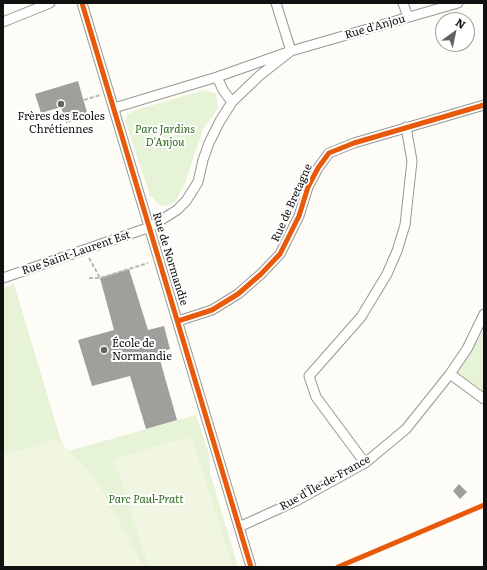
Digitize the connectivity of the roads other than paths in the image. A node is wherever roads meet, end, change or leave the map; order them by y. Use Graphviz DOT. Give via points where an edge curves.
graph roads {
  1 [pos="50,3"];
  2 [pos="82,3"];
  3 [pos="276,3"];
  4 [pos="403,3"];
  5 [pos="458,3"];
  6 [pos="408,17"];
  7 [pos="3,22"];
  8 [pos="291,51"];
  9 [pos="217,77"];
  10 [pos="232,102"];
  11 [pos="484,105"];
  12 [pos="114,108"];
  13 [pos="406,127"];
  14 [pos="150,227"];
  15 [pos="3,278"];
  16 [pos="484,314"];
  17 [pos="178,321"];
  18 [pos="450,374"];
  19 [pos="484,399"];
  20 [pos="365,463"];
  21 [pos="239,527"];
  22 [pos="251,567"];
  1 -- 7 [label="street"];
  2 -- 12 [label="street, Rue de Normandie"];
  3 -- 8 [label="street"];
  4 -- 6 [label="street"];
  5 -- 6 [label="street, Rue d'Anjou"];
  6 -- 8 [label="street, Rue d'Anjou"];
  8 -- 9 [label="street, Rue d'Anjou"];
  8 -- 10 [label="street, Rue d'Anjou" via="259,76"];
  9 -- 10 [label="street"];
  9 -- 12 [label="street, Rue d'Anjou"];
  10 -- 14 [label="street, Rue d'Anjou" via="209,144 198,182 193,190 177,210"];
  11 -- 13 [label="street, Rue de Bretagne"];
  12 -- 14 [label="street, Rue de Normandie"];
  13 -- 17 [label="street, Rue de Bretagne" via="329,153 308,187 299,216 280,254 238,294 212,310"];
  13 -- 20 [label="street" via="412,161 405,225 397,251 387,274 361,317 309,376 316,397"];
  14 -- 15 [label="street, Rue Saint-Laurent Est"];
  14 -- 17 [label="street, Rue de Normandie"];
  16 -- 18 [label="street, Rue d'Île-de-France"];
  17 -- 21 [label="street, Rue de Normandie"];
  18 -- 19 [label="street"];
  18 -- 20 [label="street, Rue d'Île-de-France" via="406,429"];
  20 -- 21 [label="street, Rue d'Île-de-France" via="296,501"];
  21 -- 22 [label="street, Rue de Normandie"];
}
